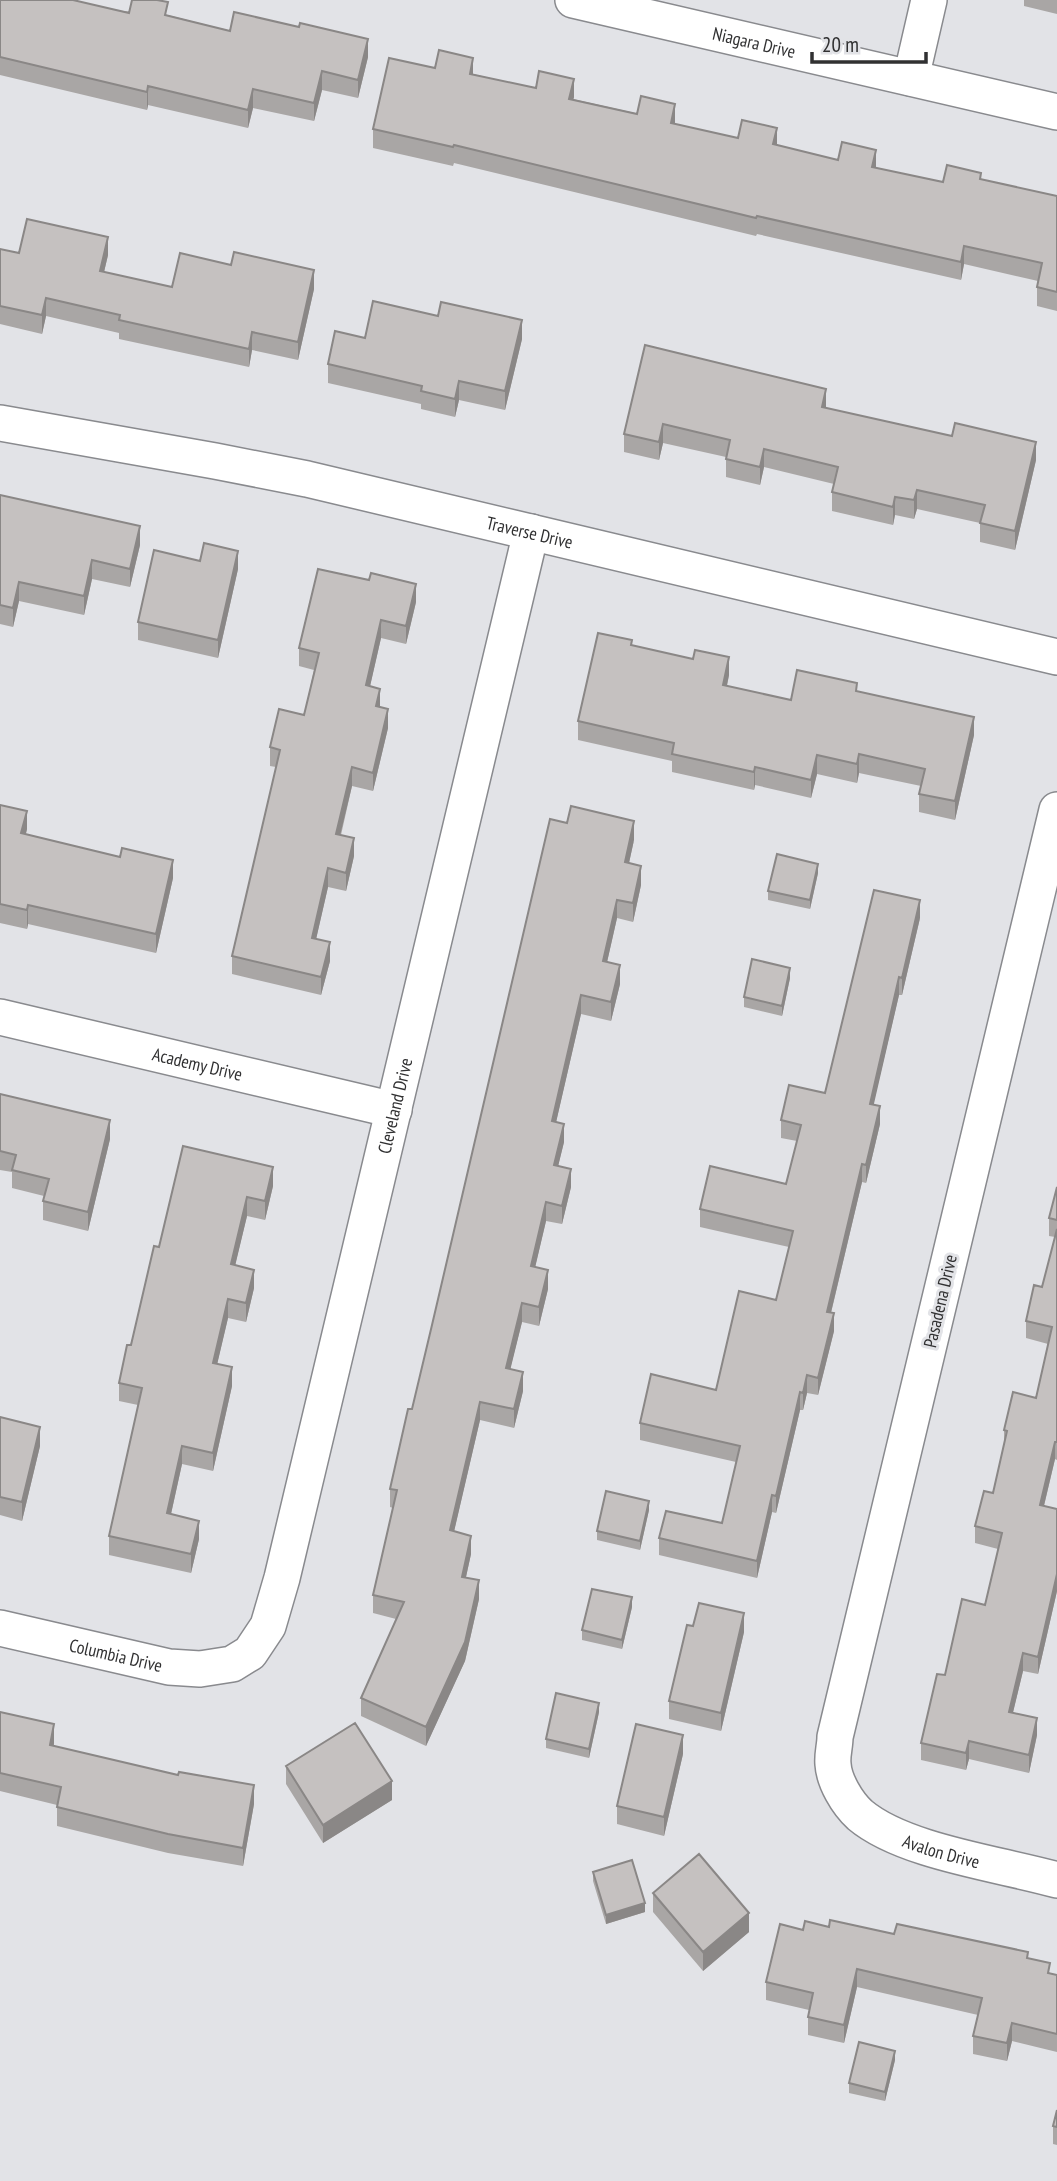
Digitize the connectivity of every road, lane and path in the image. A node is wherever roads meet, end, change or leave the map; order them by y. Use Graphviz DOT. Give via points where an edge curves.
graph roads {
  1 [pos="573,0"];
  2 [pos="929,0"];
  3 [pos="911,78"];
  4 [pos="1057,112"];
  5 [pos="0,423"];
  6 [pos="531,532"];
  7 [pos="1057,657"];
  8 [pos="1057,810"];
  9 [pos="0,1017"];
  10 [pos="394,1110"];
  11 [pos="0,1628"];
  12 [pos="232,1664"];
  13 [pos="842,1792"];
  14 [pos="1057,1880"];
  1 -- 3 [label="street, Niagara Drive"];
  2 -- 3 [label="street"];
  3 -- 4 [label="street, Niagara Drive"];
  5 -- 6 [label="street, Traverse Drive" via="294,477"];
  6 -- 7 [label="street, Traverse Drive"];
  6 -- 10 [label="street, Cleveland Drive"];
  8 -- 13 [label="street, Pasadena Drive" via="835,1737 833,1765"];
  9 -- 10 [label="street, Academy Drive"];
  10 -- 12 [label="street, Cleveland Drive" via="268,1626 250,1653"];
  11 -- 12 [label="street, Columbia Drive" via="169,1667"];
  13 -- 14 [label="street, Avalon Drive" via="859,1814 888,1832"];
}
